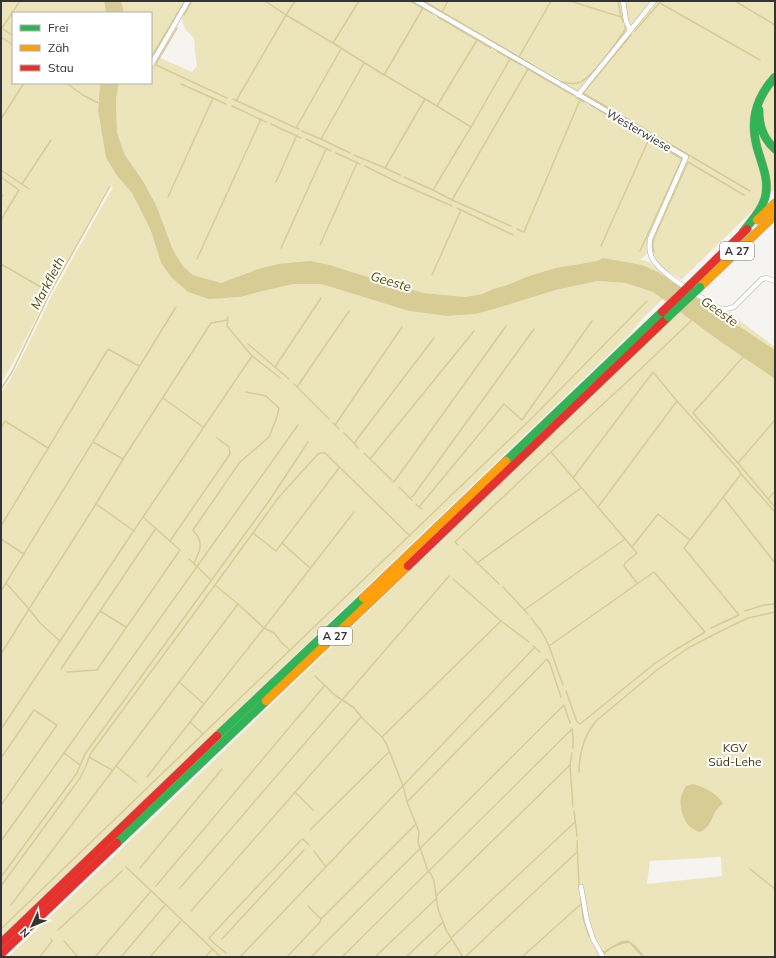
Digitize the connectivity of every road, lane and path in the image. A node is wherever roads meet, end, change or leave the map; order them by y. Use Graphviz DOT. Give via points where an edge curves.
graph roads {
  1 [pos="188,1"];
  2 [pos="417,1"];
  3 [pos="622,1"];
  4 [pos="654,1"];
  5 [pos="630,30"];
  6 [pos="152,63"];
  7 [pos="775,77"];
  8 [pos="763,93"];
  9 [pos="578,95"];
  10 [pos="775,149"];
  11 [pos="775,203"];
  12 [pos="775,215"];
  13 [pos="743,232"];
  14 [pos="775,281"];
  15 [pos="665,314"];
  16 [pos="581,887"];
  17 [pos="1,943"];
  18 [pos="1,954"];
  19 [pos="603,956"];
  1 -- 6 [label="street"];
  2 -- 9 [label="street, Westerwiese"];
  3 -- 5 [label="street"];
  4 -- 5 [label="street"];
  5 -- 9 [label="street"];
  7 -- 8 [label="highway"];
  8 -- 10 [label="highway" via="759,107 761,131 767,142"];
  8 -- 13 [label="highway" via="754,113 753,127 767,180 766,193 761,207"];
  9 -- 14 [label="street, Westerwiese" via="686,157 650,239 651,255 660,269 718,308 729,310 762,279"];
  11 -- 13 [label="highway, A 27"];
  12 -- 15 [label="highway, A 27, bridge" via="700,287"];
  13 -- 15 [label="highway, A 27, bridge"];
  15 -- 17 [label="highway, A 27"];
  15 -- 18 [label="highway, A 27"];
  16 -- 19 [label="street" via="587,921 593,939"];
}
